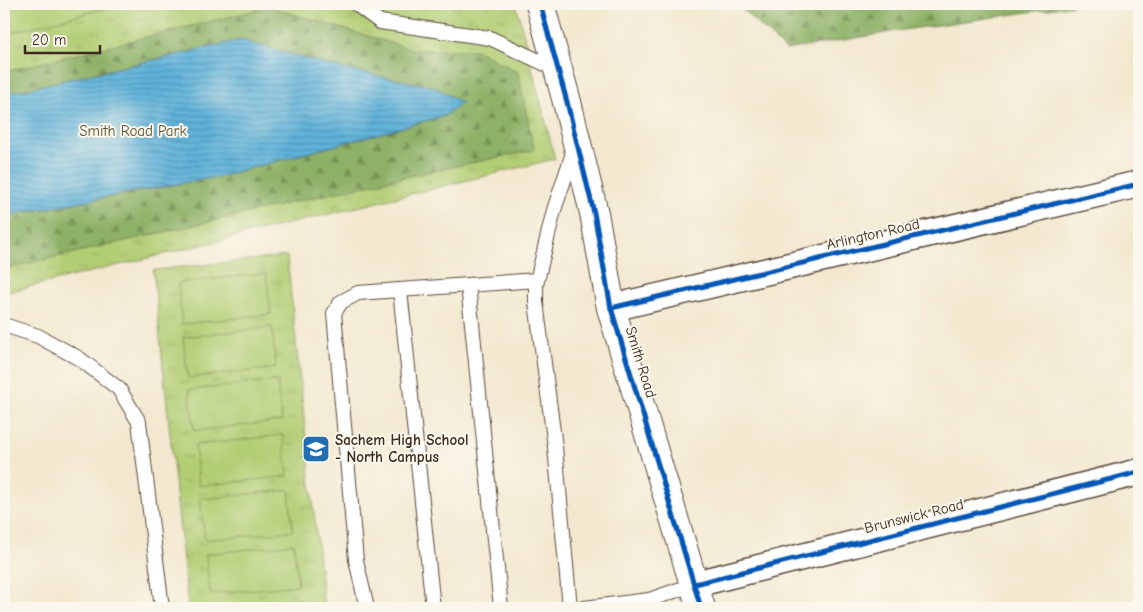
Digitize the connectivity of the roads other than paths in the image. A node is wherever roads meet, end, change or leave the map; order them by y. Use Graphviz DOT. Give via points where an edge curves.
graph roads {
  1 [pos="356,4"];
  2 [pos="540,4"];
  3 [pos="558,70"];
  4 [pos="576,142"];
  5 [pos="1139,184"];
  6 [pos="537,280"];
  7 [pos="468,285"];
  8 [pos="400,290"];
  9 [pos="612,308"];
  10 [pos="4,325"];
  11 [pos="1139,472"];
  12 [pos="698,596"];
  13 [pos="162,608"];
  14 [pos="367,608"];
  15 [pos="433,608"];
  16 [pos="501,608"];
  17 [pos="570,608"];
  18 [pos="584,608"];
  1 -- 3 [label="lane" via="380,22 490,38"];
  2 -- 3 [label="street, Smith Road"];
  3 -- 4 [label="street, Smith Road"];
  4 -- 6 [label="lane" via="554,210"];
  4 -- 9 [label="street, Smith Road" via="594,213"];
  5 -- 9 [label="street, Arlington Road"];
  6 -- 7 [label="lane"];
  6 -- 17 [label="lane" via="536,302 555,447"];
  7 -- 8 [label="lane"];
  7 -- 16 [label="lane"];
  8 -- 14 [label="lane" via="358,294 341,302 334,313 356,560"];
  8 -- 15 [label="lane"];
  9 -- 12 [label="street, Smith Road"];
  10 -- 13 [label="lane" via="38,336 80,359 119,389 139,422"];
  11 -- 12 [label="street, Brunswick Road"];
  12 -- 18 [label="lane"];
}
